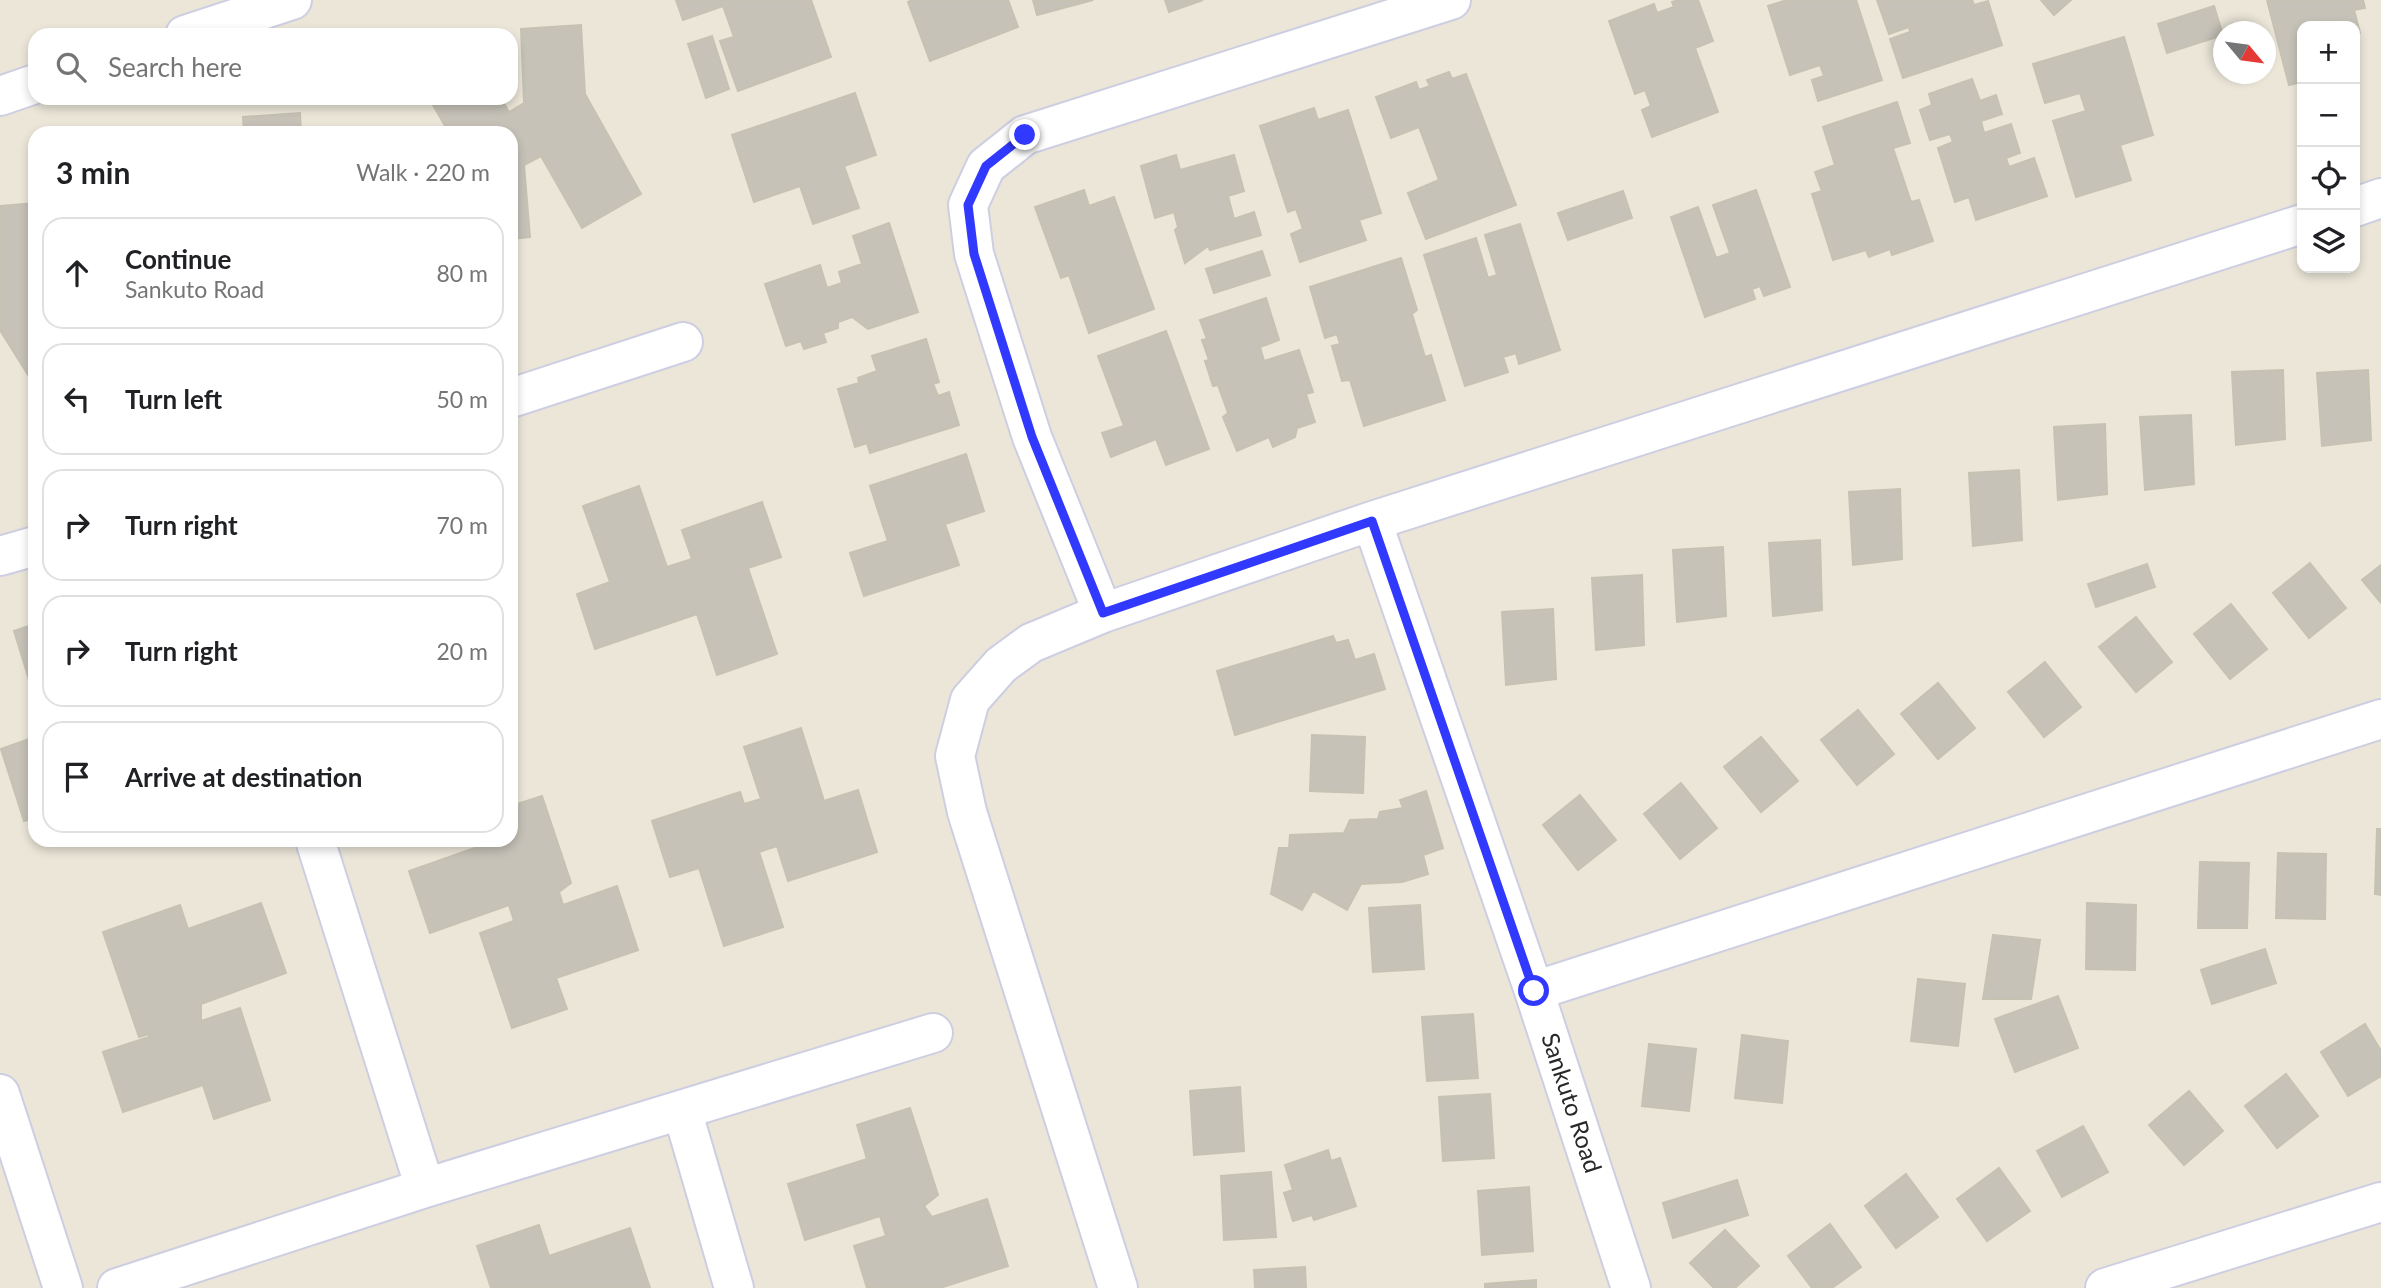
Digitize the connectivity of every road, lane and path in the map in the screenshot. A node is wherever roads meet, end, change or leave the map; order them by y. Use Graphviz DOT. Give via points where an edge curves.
graph roads {
  1 [pos="292,0"];
  2 [pos="1451,0"];
  3 [pos="206,28"];
  4 [pos="28,86"];
  5 [pos="0,96"];
  6 [pos="2381,198"];
  7 [pos="2360,205"];
  8 [pos="2297,226"];
  9 [pos="683,342"];
  10 [pos="518,396"];
  11 [pos="1372,521"];
  12 [pos="28,548"];
  13 [pos="0,556"];
  14 [pos="1103,613"];
  15 [pos="2381,719"];
  16 [pos="317,847"];
  17 [pos="1534,991"];
  18 [pos="933,1032"];
  19 [pos="0,1094"];
  20 [pos="682,1110"];
  21 [pos="425,1188"];
  22 [pos="2381,1202"];
  23 [pos="63,1288"];
  24 [pos="117,1288"];
  25 [pos="734,1288"];
  26 [pos="1118,1288"];
  27 [pos="1631,1288"];
  28 [pos="2105,1288"];
  1 -- 3 [label="street"];
  2 -- 14 [label="street" via="1025,135 986,166 968,205 974,254 1032,437"];
  4 -- 5 [label="street"];
  6 -- 7 [label="street"];
  8 -- 11 [label="street"];
  9 -- 10 [label="street"];
  11 -- 14 [label="street"];
  11 -- 17 [label="street, Sankuto Road"];
  12 -- 13 [label="street"];
  14 -- 26 [label="street" via="1031,643 1001,665 970,700 955,756 967,812"];
  15 -- 17 [label="street"];
  16 -- 21 [label="street"];
  17 -- 27 [label="street, Sankuto Road"];
  18 -- 20 [label="street"];
  19 -- 23 [label="street"];
  20 -- 21 [label="street"];
  20 -- 25 [label="street"];
  21 -- 24 [label="street"];
  22 -- 28 [label="street"];
}
